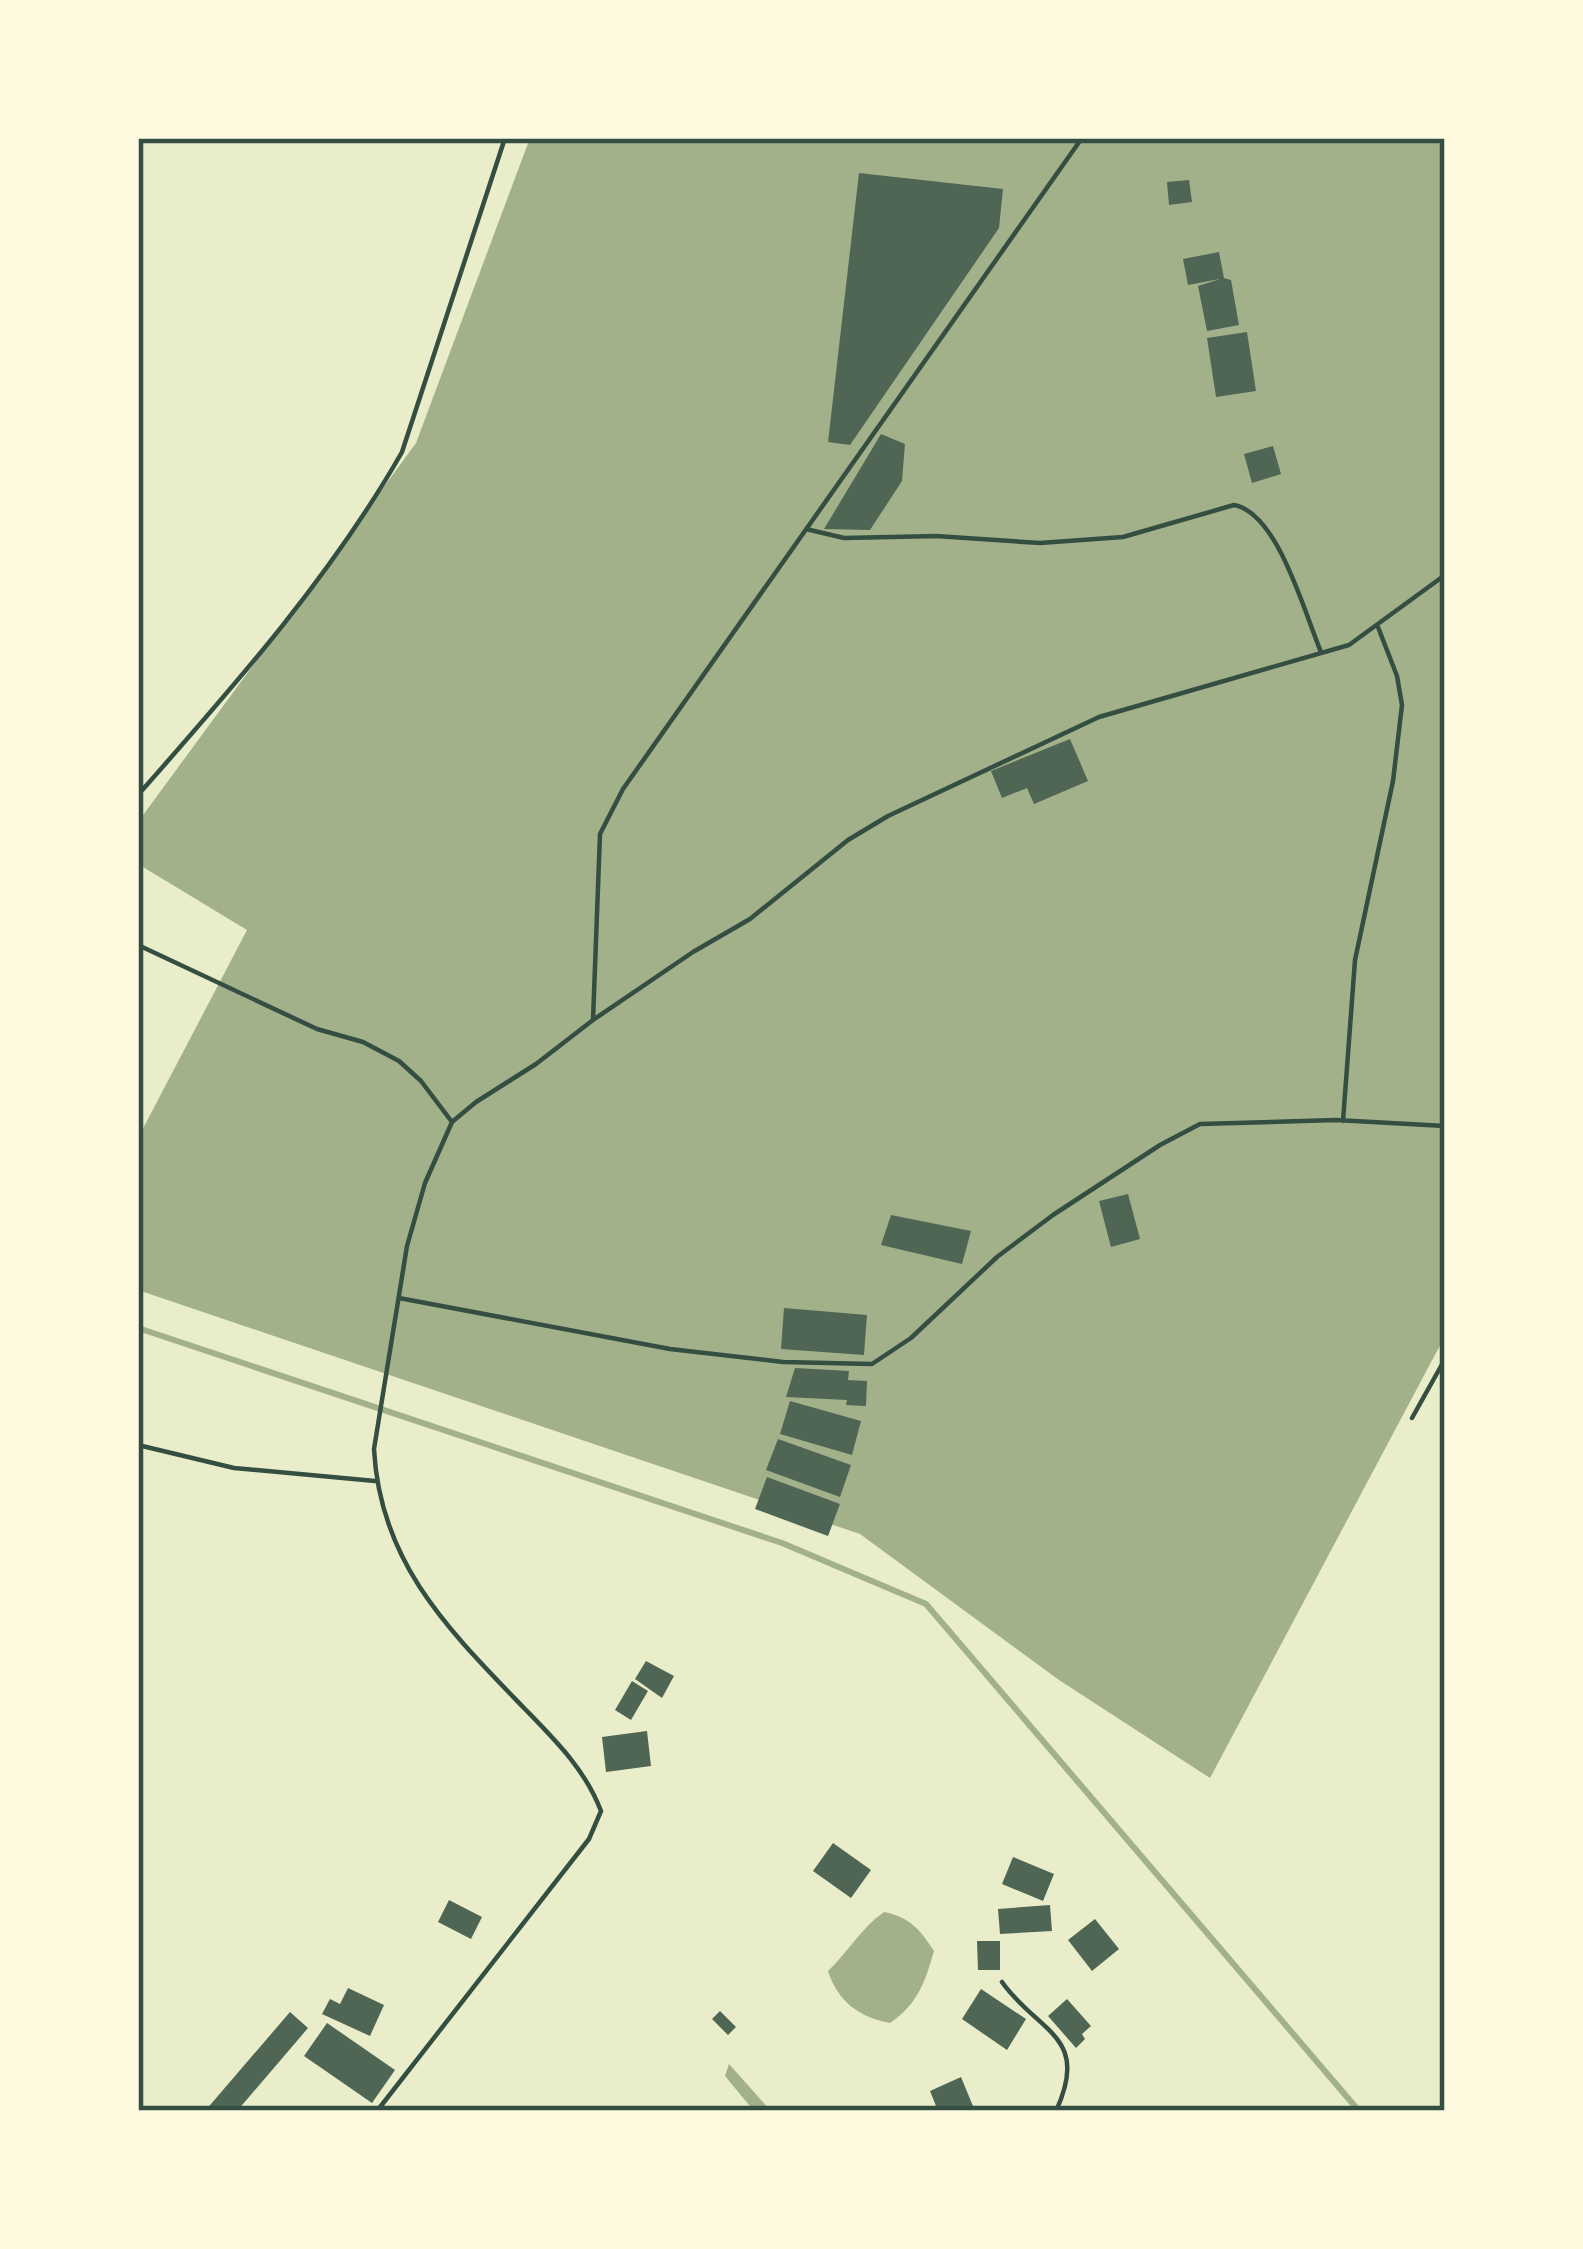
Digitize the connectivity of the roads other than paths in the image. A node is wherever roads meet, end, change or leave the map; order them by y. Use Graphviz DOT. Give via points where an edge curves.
graph roads {
  1 [pos="506,138"];
  2 [pos="1082,138"];
  3 [pos="806,530"];
  4 [pos="1445,575"];
  5 [pos="1378,627"];
  6 [pos="1321,653"];
  7 [pos="138,795"];
  8 [pos="138,945"];
  9 [pos="592,1020"];
  10 [pos="1343,1121"];
  11 [pos="452,1122"];
  12 [pos="1445,1126"];
  13 [pos="398,1298"];
  14 [pos="1445,1359"];
  15 [pos="1412,1418"];
  16 [pos="138,1445"];
  17 [pos="376,1481"];
  18 [pos="1002,1982"];
  19 [pos="377,2111"];
  20 [pos="1056,2111"];
  1 -- 7 [label="lane" via="433,366 378,495 252,665"];
  2 -- 3 [label="lane"];
  3 -- 6 [label="lane" via="1040,543 1123,537 1234,505 1249,508 1269,528"];
  3 -- 9 [label="lane" via="622,789 600,834"];
  4 -- 5 [label="lane"];
  5 -- 6 [label="lane"];
  5 -- 10 [label="lane" via="1402,705 1355,959"];
  6 -- 9 [label="lane" via="1099,717 887,816 750,919"];
  8 -- 11 [label="lane" via="399,1061"];
  9 -- 11 [label="lane"];
  10 -- 12 [label="lane"];
  10 -- 13 [label="lane" via="1200,1124 1160,1144 998,1257 872,1364 670,1349"];
  11 -- 13 [label="lane" via="425,1183"];
  13 -- 17 [label="lane"];
  14 -- 15 [label="lane"];
  16 -- 17 [label="lane" via="233,1468"];
  17 -- 19 [label="lane" via="397,1548 440,1620 570,1756 601,1811 589,1840"];
  18 -- 20 [label="lane" via="1060,2038 1070,2063"];
}
